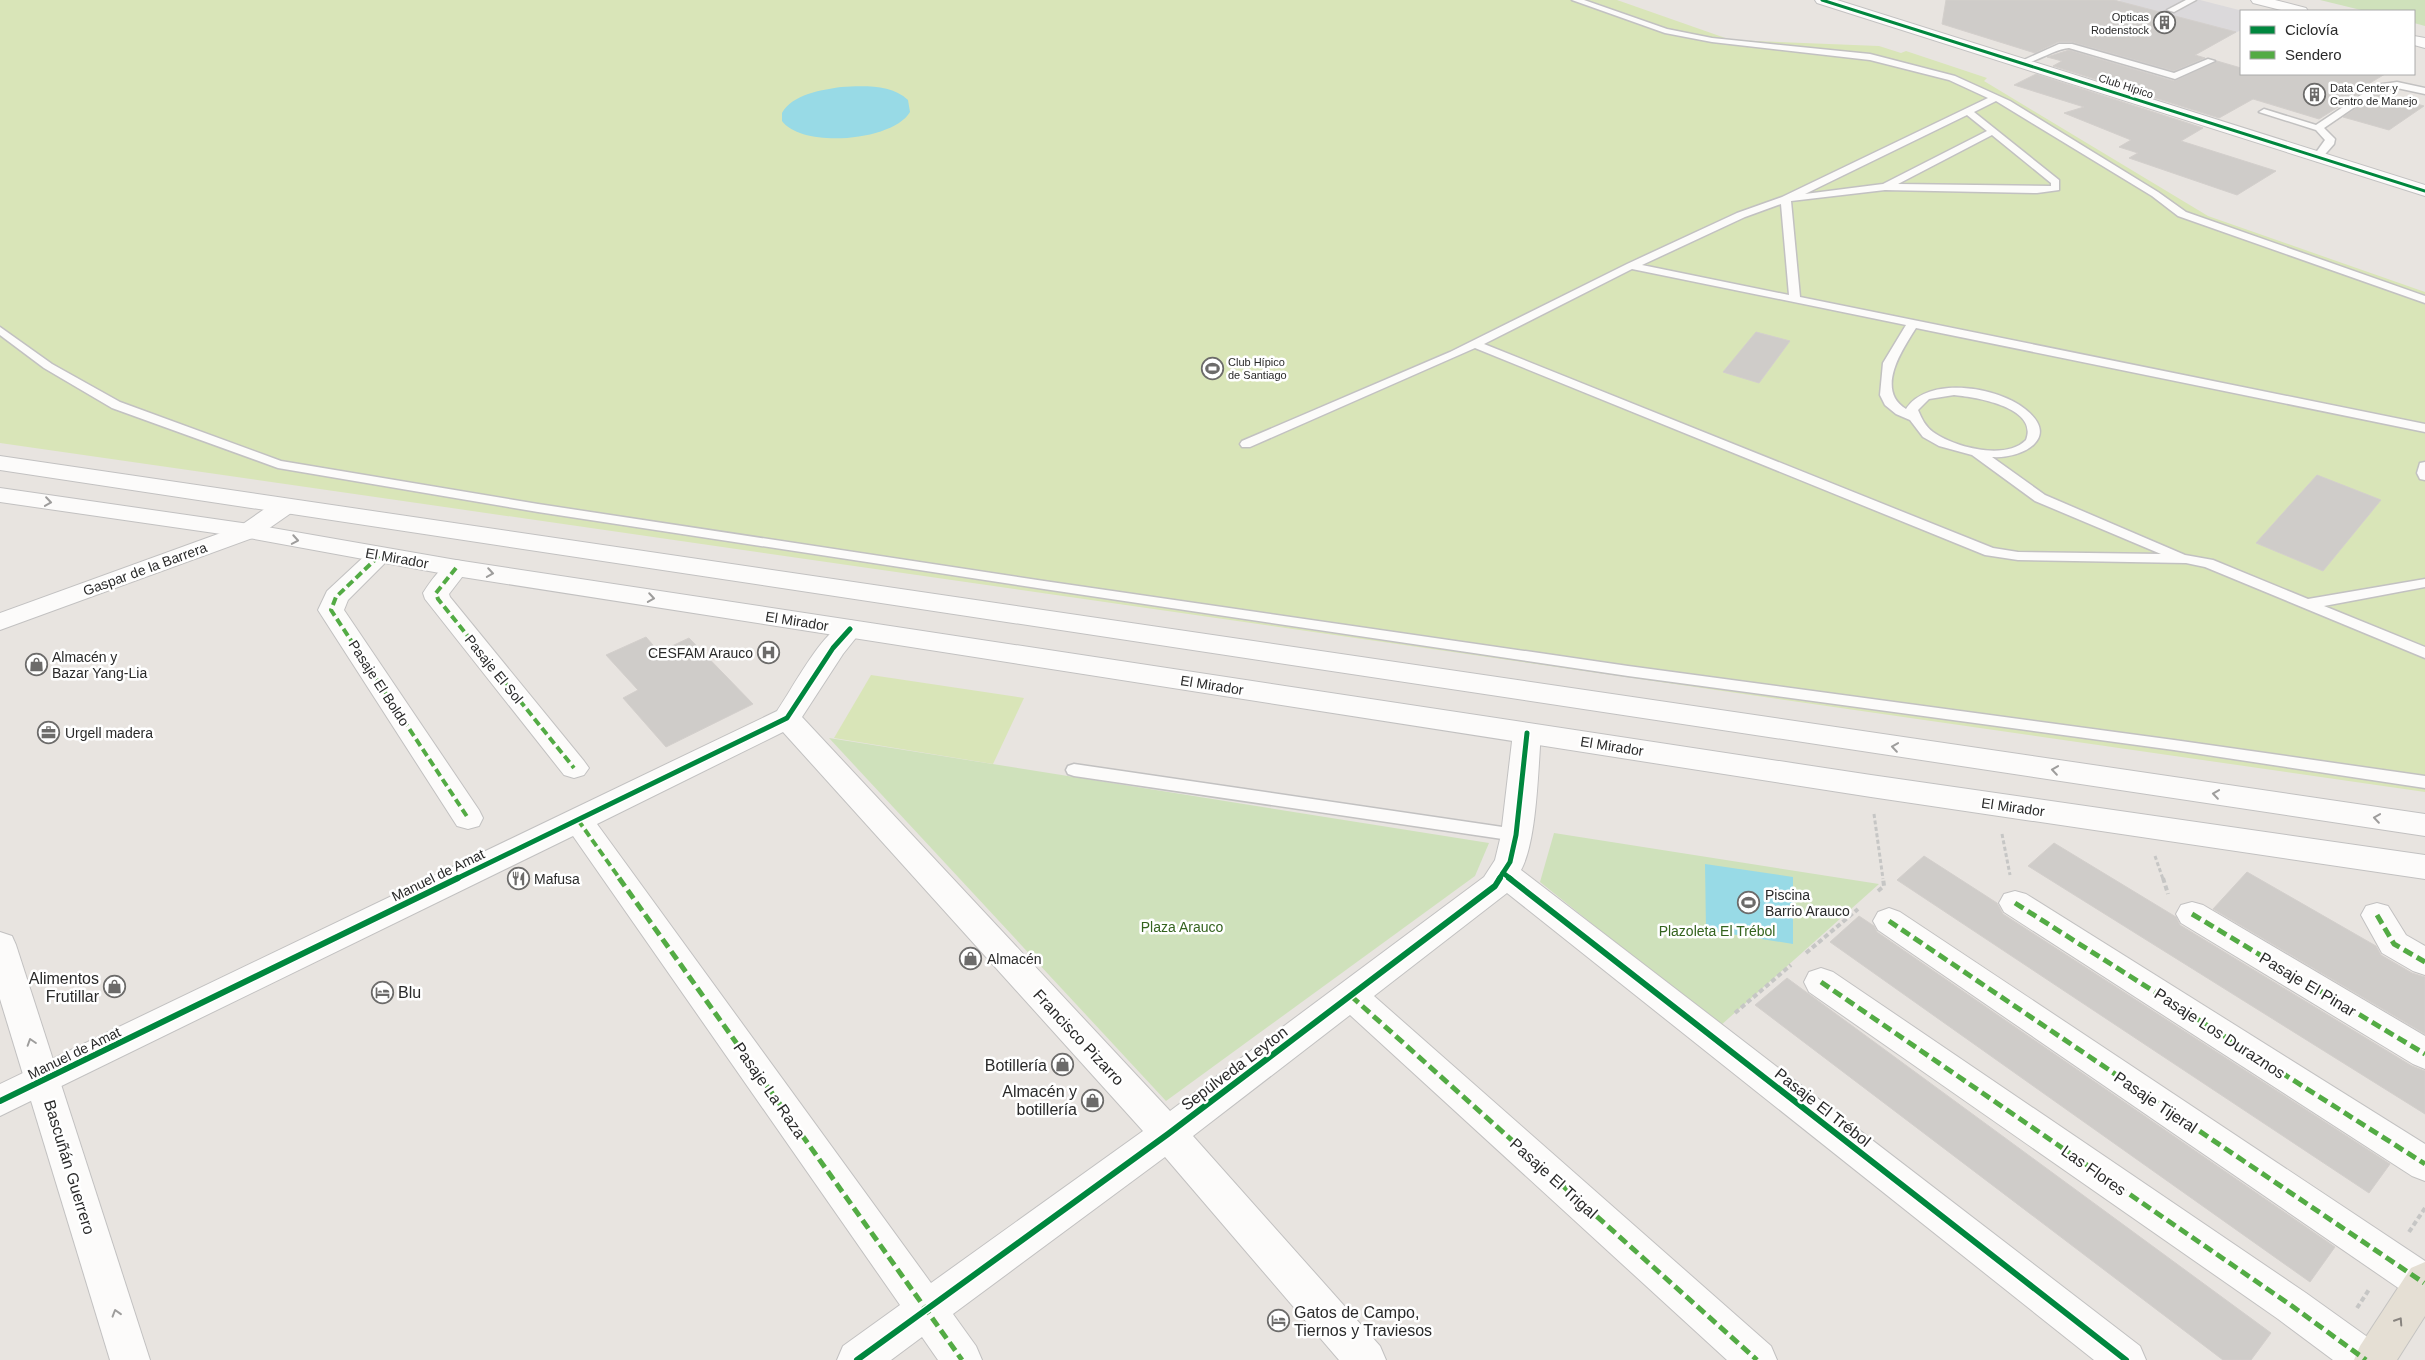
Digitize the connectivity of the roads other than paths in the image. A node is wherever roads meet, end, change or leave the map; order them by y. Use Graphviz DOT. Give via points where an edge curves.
graph roads {
  1 [pos="1576,0"];
  2 [pos="1826,0"];
  3 [pos="2192,0"];
  4 [pos="2258,0"];
  5 [pos="2171,10"];
  6 [pos="2297,10"];
  7 [pos="2211,61"];
  8 [pos="2021,63"];
  9 [pos="2425,91"];
  10 [pos="1995,98"];
  11 [pos="1968,111"];
  12 [pos="2264,112"];
  13 [pos="2318,128"];
  14 [pos="1993,131"];
  15 [pos="2316,158"];
  16 [pos="1885,186"];
  17 [pos="2425,191"];
  18 [pos="1786,199"];
  19 [pos="1631,266"];
  20 [pos="1795,299"];
  21 [pos="2425,300"];
  22 [pos="1913,323"];
  23 [pos="0,330"];
  24 [pos="1475,344"];
  25 [pos="1913,417"];
  26 [pos="2425,428"];
  27 [pos="1246,444"];
  28 [pos="1977,453"];
  29 [pos="0,463"];
  30 [pos="2425,466"];
  31 [pos="2425,476"];
  32 [pos="0,495"];
  33 [pos="285,506"];
  34 [pos="248,532"];
  35 [pos="379,556"];
  36 [pos="2186,560"];
  37 [pos="456,568"];
  38 [pos="2425,583"];
  39 [pos="2308,604"];
  40 [pos="981,611"];
  41 [pos="0,622"];
  42 [pos="850,629"];
  43 [pos="960,646"];
  44 [pos="2425,653"];
  45 [pos="1687,716"];
  46 [pos="787,718"];
  47 [pos="1526,733"];
  48 [pos="1689,758"];
  49 [pos="574,768"];
  50 [pos="1074,770"];
  51 [pos="2425,782"];
  52 [pos="468,818"];
  53 [pos="578,820"];
  54 [pos="2425,825"];
  55 [pos="1516,835"];
  56 [pos="2425,867"];
  57 [pos="1503,873"];
  58 [pos="2015,903"];
  59 [pos="1874,908"];
  60 [pos="2192,914"];
  61 [pos="2377,915"];
  62 [pos="0,945"];
  63 [pos="2425,962"];
  64 [pos="1805,967"];
  65 [pos="1351,996"];
  66 [pos="2425,1054"];
  67 [pos="43,1081"];
  68 [pos="0,1101"];
  69 [pos="1168,1134"];
  70 [pos="2425,1164"];
  71 [pos="2424,1282"];
  72 [pos="926,1310"];
  73 [pos="130,1360"];
  74 [pos="857,1360"];
  75 [pos="962,1360"];
  76 [pos="1366,1360"];
  77 [pos="1757,1360"];
  78 [pos="2126,1360"];
  79 [pos="2366,1360"];
  80 [pos="2374,1360"];
  1 -- 10 [label="lane" via="1664,31 1702,39 1870,57 1952,78"];
  2 -- 8 [label="main road, Club Hípico"];
  3 -- 5 [label="lane"];
  4 -- 6 [label="main road"];
  7 -- 8 [label="lane" via="2175,76 2064,46"];
  8 -- 15 [label="main road, Club Hípico"];
  9 -- 13 [label="lane" via="2397,85 2379,87"];
  10 -- 11 [label="lane"];
  10 -- 21 [label="lane" via="2155,194 2182,214"];
  11 -- 14 [label="lane"];
  11 -- 18 [label="lane"];
  12 -- 13 [label="lane"];
  13 -- 15 [label="lane" via="2330,139"];
  14 -- 16 [label="lane"];
  14 -- 16 [label="lane" via="2044,170 2056,182 2056,188"];
  15 -- 17 [label="main road, Club Hípico"];
  16 -- 18 [label="lane"];
  18 -- 19 [label="lane"];
  18 -- 20 [label="lane"];
  19 -- 20 [label="lane"];
  19 -- 24 [label="lane"];
  20 -- 22 [label="lane"];
  22 -- 25 [label="lane" via="1889,363 1886,395 1900,411"];
  22 -- 26 [label="lane"];
  23 -- 51 [label="lane" via="48,366 116,405 278,464 538,508 1064,588 1628,671"];
  24 -- 27 [label="lane"];
  24 -- 36 [label="lane" via="1990,552 2018,556"];
  25 -- 28 [label="lane" via="1924,432 1935,439"];
  25 -- 28 [label="lane" via="1912,410 1921,398 1954,391 1983,395 2009,405 2033,426 2032,440 2017,451"];
  28 -- 36 [label="lane" via="2040,498"];
  29 -- 33 [label="main road"];
  30 -- 31 [label="lane"];
  32 -- 34 [label="main road, El Mirador, one-way"];
  33 -- 34 [label="main road, Gaspar de la Barrera"];
  33 -- 40 [label="main road"];
  34 -- 35 [label="main road, El Mirador, one-way"];
  34 -- 41 [label="main road, Gaspar de la Barrera"];
  35 -- 37 [label="main road, El Mirador"];
  35 -- 52 [label="main road, Pasaje El Boldo" via="336,597 331,610"];
  36 -- 39 [label="lane" via="2208,563"];
  37 -- 42 [label="main road, El Mirador, one-way"];
  37 -- 49 [label="main road, Pasaje El Sol" via="436,593 438,599"];
  38 -- 39 [label="lane"];
  39 -- 44 [label="lane"];
  40 -- 43 [label="main road"];
  40 -- 45 [label="main road"];
  42 -- 43 [label="main road, El Mirador"];
  42 -- 46 [label="main road"];
  43 -- 47 [label="main road, El Mirador"];
  45 -- 48 [label="main road"];
  54 -- 45 [label="main road, one-way"];
  46 -- 53 [label="main road, Manuel de Amat"];
  46 -- 69 [label="main road, Francisco Pizarro"];
  47 -- 48 [label="main road, El Mirador"];
  47 -- 55 [label="main road, Sepúlveda Leyton"];
  48 -- 56 [label="main road, El Mirador"];
  50 -- 55 [label="lane"];
  53 -- 67 [label="main road, Manuel de Amat"];
  53 -- 72 [label="main road, Pasaje La Raza"];
  55 -- 57 [label="main road, Sepúlveda Leyton" via="1510,862"];
  57 -- 65 [label="main road, Sepúlveda Leyton" via="1495,886 1478,900"];
  57 -- 78 [label="main road, Pasaje El Trébol"];
  58 -- 70 [label="main road, Pasaje Los Duraznos"];
  59 -- 71 [label="main road, Pasaje Tijeral"];
  60 -- 66 [label="main road, Pasaje El Pinar"];
  61 -- 63 [label="main road" via="2394,944"];
  67 -- 62 [label="main road, Bascuñán Guerrero, one-way"];
  64 -- 79 [label="main road, Las Flores"];
  65 -- 69 [label="main road, Sepúlveda Leyton"];
  65 -- 77 [label="main road, Pasaje El Trigal"];
  67 -- 68 [label="main road, Manuel de Amat"];
  73 -- 67 [label="main road, Bascuñán Guerrero, one-way"];
  69 -- 72 [label="main road, Sepúlveda Leyton"];
  69 -- 76 [label="main road, Francisco Pizarro"];
  80 -- 71 [label="main road, one-way"];
  72 -- 74 [label="main road, Sepúlveda Leyton"];
  72 -- 75 [label="main road, Pasaje La Raza"];
}
